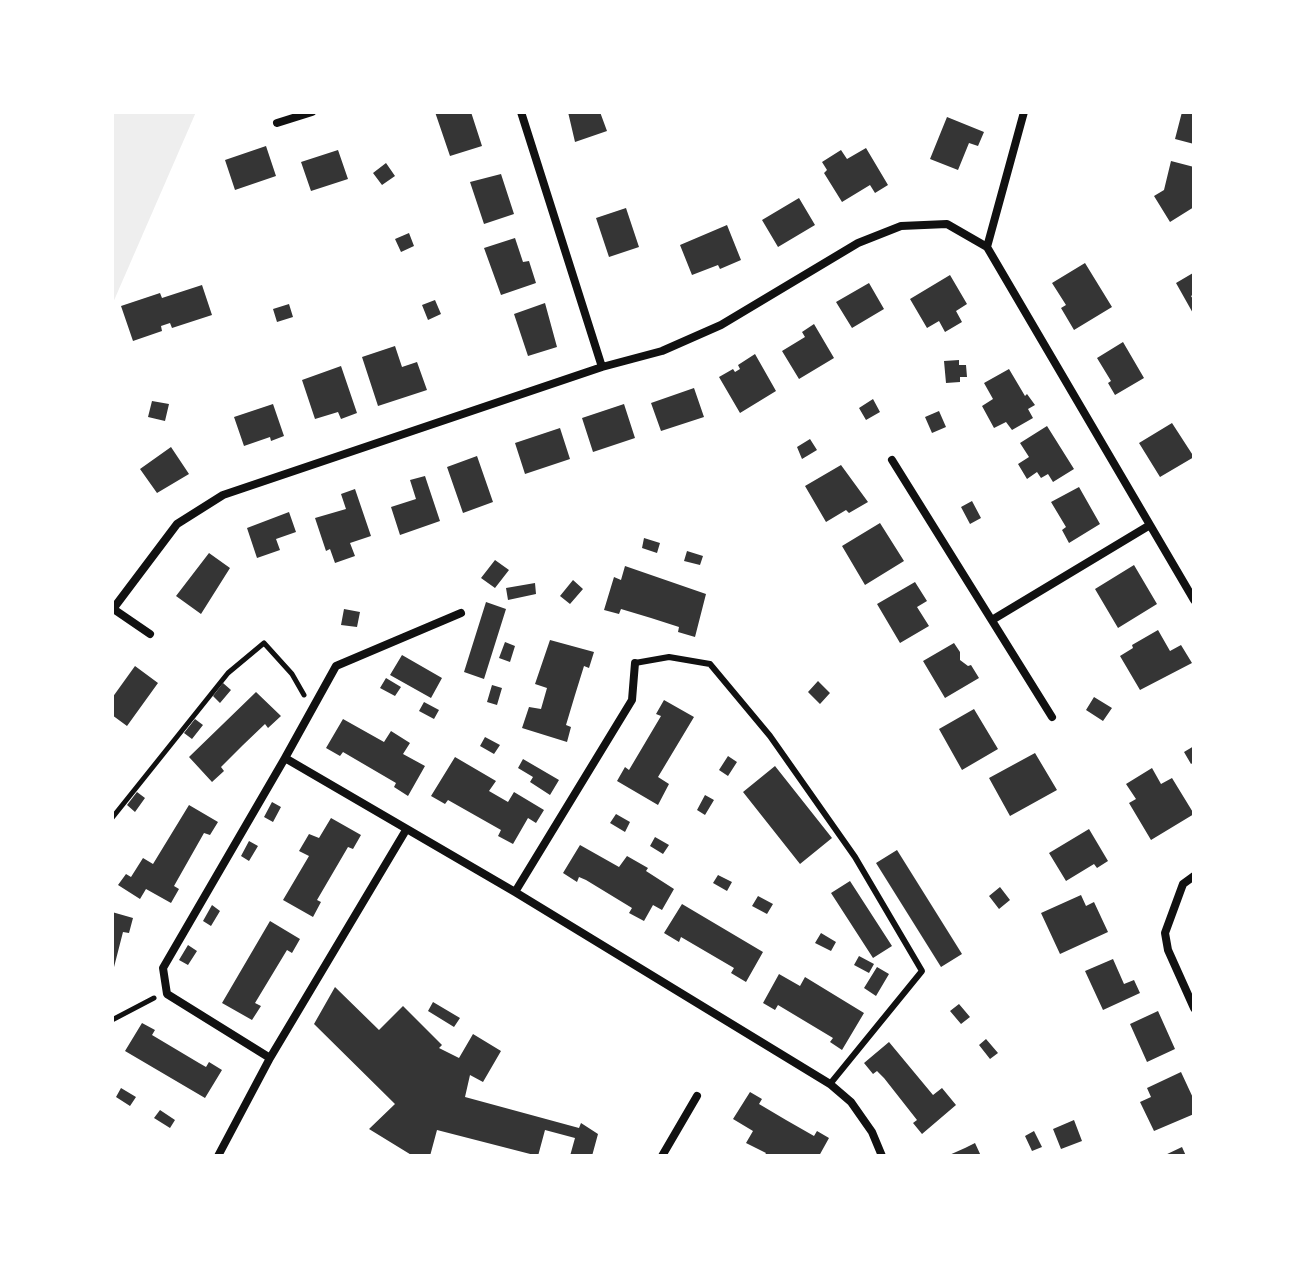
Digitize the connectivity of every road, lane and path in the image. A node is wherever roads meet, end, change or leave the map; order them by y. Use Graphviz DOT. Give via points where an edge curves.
graph roads {
  1 [pos="312,112"];
  2 [pos="521,112"];
  3 [pos="1024,112"];
  4 [pos="277,123"];
  5 [pos="987,247"];
  6 [pos="602,367"];
  7 [pos="892,460"];
  8 [pos="1150,525"];
  9 [pos="1194,600"];
  10 [pos="112,608"];
  11 [pos="461,613"];
  12 [pos="992,620"];
  13 [pos="150,634"];
  14 [pos="635,663"];
  15 [pos="312,709"];
  16 [pos="1052,717"];
  17 [pos="285,758"];
  18 [pos="112,818"];
  19 [pos="406,830"];
  20 [pos="1194,876"];
  21 [pos="515,892"];
  22 [pos="167,992"];
  23 [pos="1194,1008"];
  24 [pos="112,1020"];
  25 [pos="270,1058"];
  26 [pos="830,1084"];
  27 [pos="697,1096"];
  28 [pos="218,1156"];
  29 [pos="662,1156"];
  30 [pos="882,1156"];
  1 -- 4 [label="street"];
  2 -- 6 [label="street"];
  3 -- 5 [label="street"];
  5 -- 6 [label="street" via="947,224 901,226 858,243 721,325 662,351"];
  5 -- 8 [label="street"];
  6 -- 10 [label="street" via="223,495 177,524"];
  7 -- 12 [label="street"];
  8 -- 9 [label="street"];
  8 -- 12 [label="street"];
  10 -- 13 [label="street"];
  11 -- 15 [label="street" via="336,666"];
  12 -- 16 [label="street"];
  14 -- 21 [label="street" via="632,700"];
  14 -- 26 [label="lane" via="669,657 710,664 770,736 855,857 922,971"];
  15 -- 17 [label="street"];
  15 -- 18 [label="path" via="292,674 264,643 228,673"];
  17 -- 19 [label="street"];
  17 -- 22 [label="street" via="163,968"];
  19 -- 21 [label="street"];
  19 -- 25 [label="street"];
  20 -- 23 [label="street" via="1183,884 1165,933"];
  21 -- 26 [label="street"];
  22 -- 24 [label="path"];
  22 -- 25 [label="street"];
  25 -- 28 [label="street"];
  26 -- 30 [label="street" via="851,1102"];
  27 -- 29 [label="street"];
}
